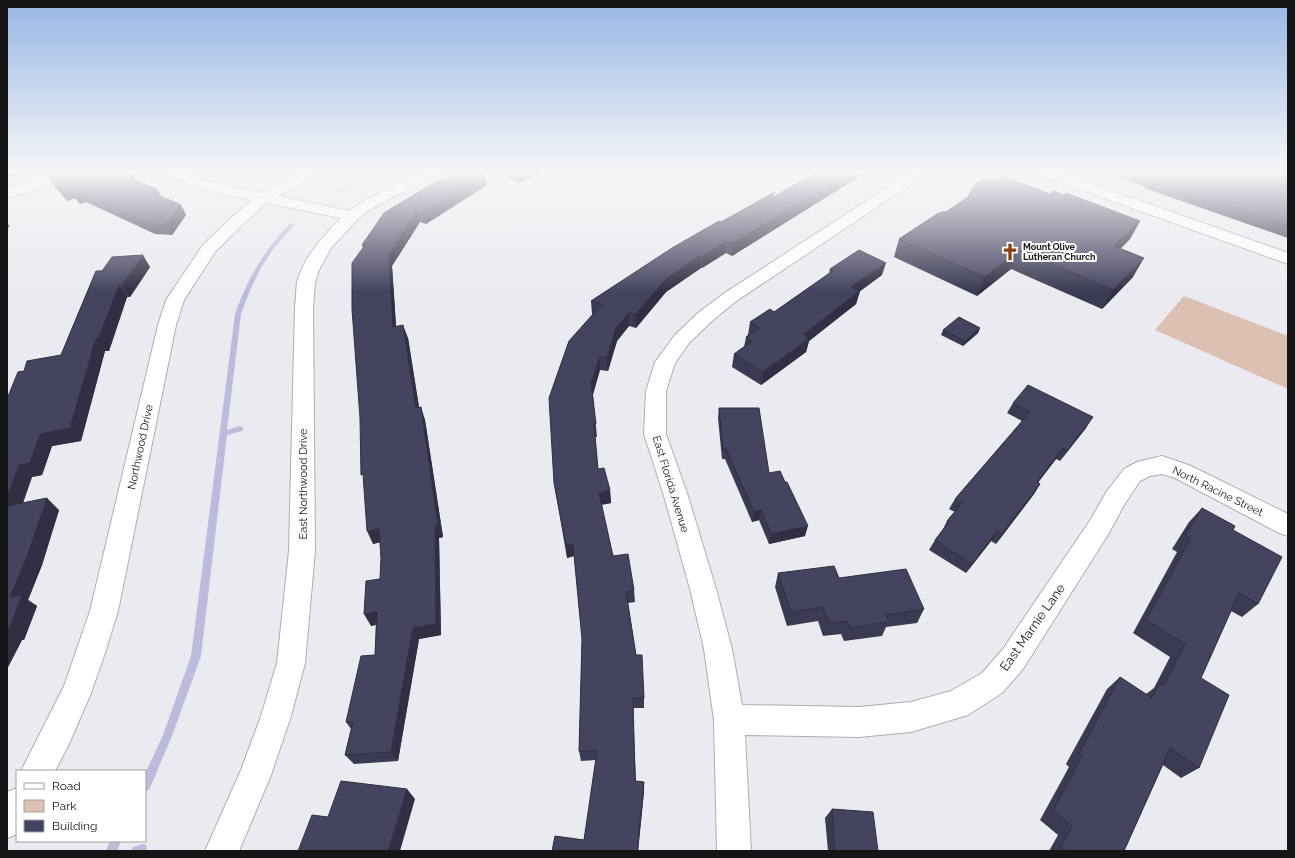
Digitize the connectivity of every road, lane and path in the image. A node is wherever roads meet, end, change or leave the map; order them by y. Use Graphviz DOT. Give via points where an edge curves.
graph roads {
  1 [pos="248,212"];
  2 [pos="333,212"];
  3 [pos="357,212"];
  4 [pos="858,212"];
  5 [pos="1157,212"];
  6 [pos="352,216"];
  7 [pos="1288,259"];
  8 [pos="1146,468"];
  9 [pos="1288,526"];
  10 [pos="729,720"];
  11 [pos="38,770"];
  12 [pos="16,806"];
  13 [pos="7,820"];
  14 [pos="222,851"];
  15 [pos="734,851"];
  1 -- 11 [label="street, Northwood Drive" via="209,249 175,300 167,325 93,652 76,697"];
  2 -- 6 [label="street"];
  3 -- 6 [label="street, East Northwood Drive"];
  4 -- 10 [label="street, East Florida Avenue" via="729,298 682,339 666,362 656,391 655,434 703,589 718,649"];
  5 -- 7 [label="street"];
  6 -- 14 [label="street, East Northwood Drive" via="324,246 310,270 306,283 302,550 291,663 255,775"];
  8 -- 9 [label="street, North Racine Street" via="1162,465 1183,472"];
  8 -- 10 [label="street, East Marnie Lane" via="1132,475 1115,498 1100,526 1013,659 992,683 957,704 911,717 859,722"];
  10 -- 15 [label="street, East Florida Avenue"];
  12 -- 13 [label="street"];
}
